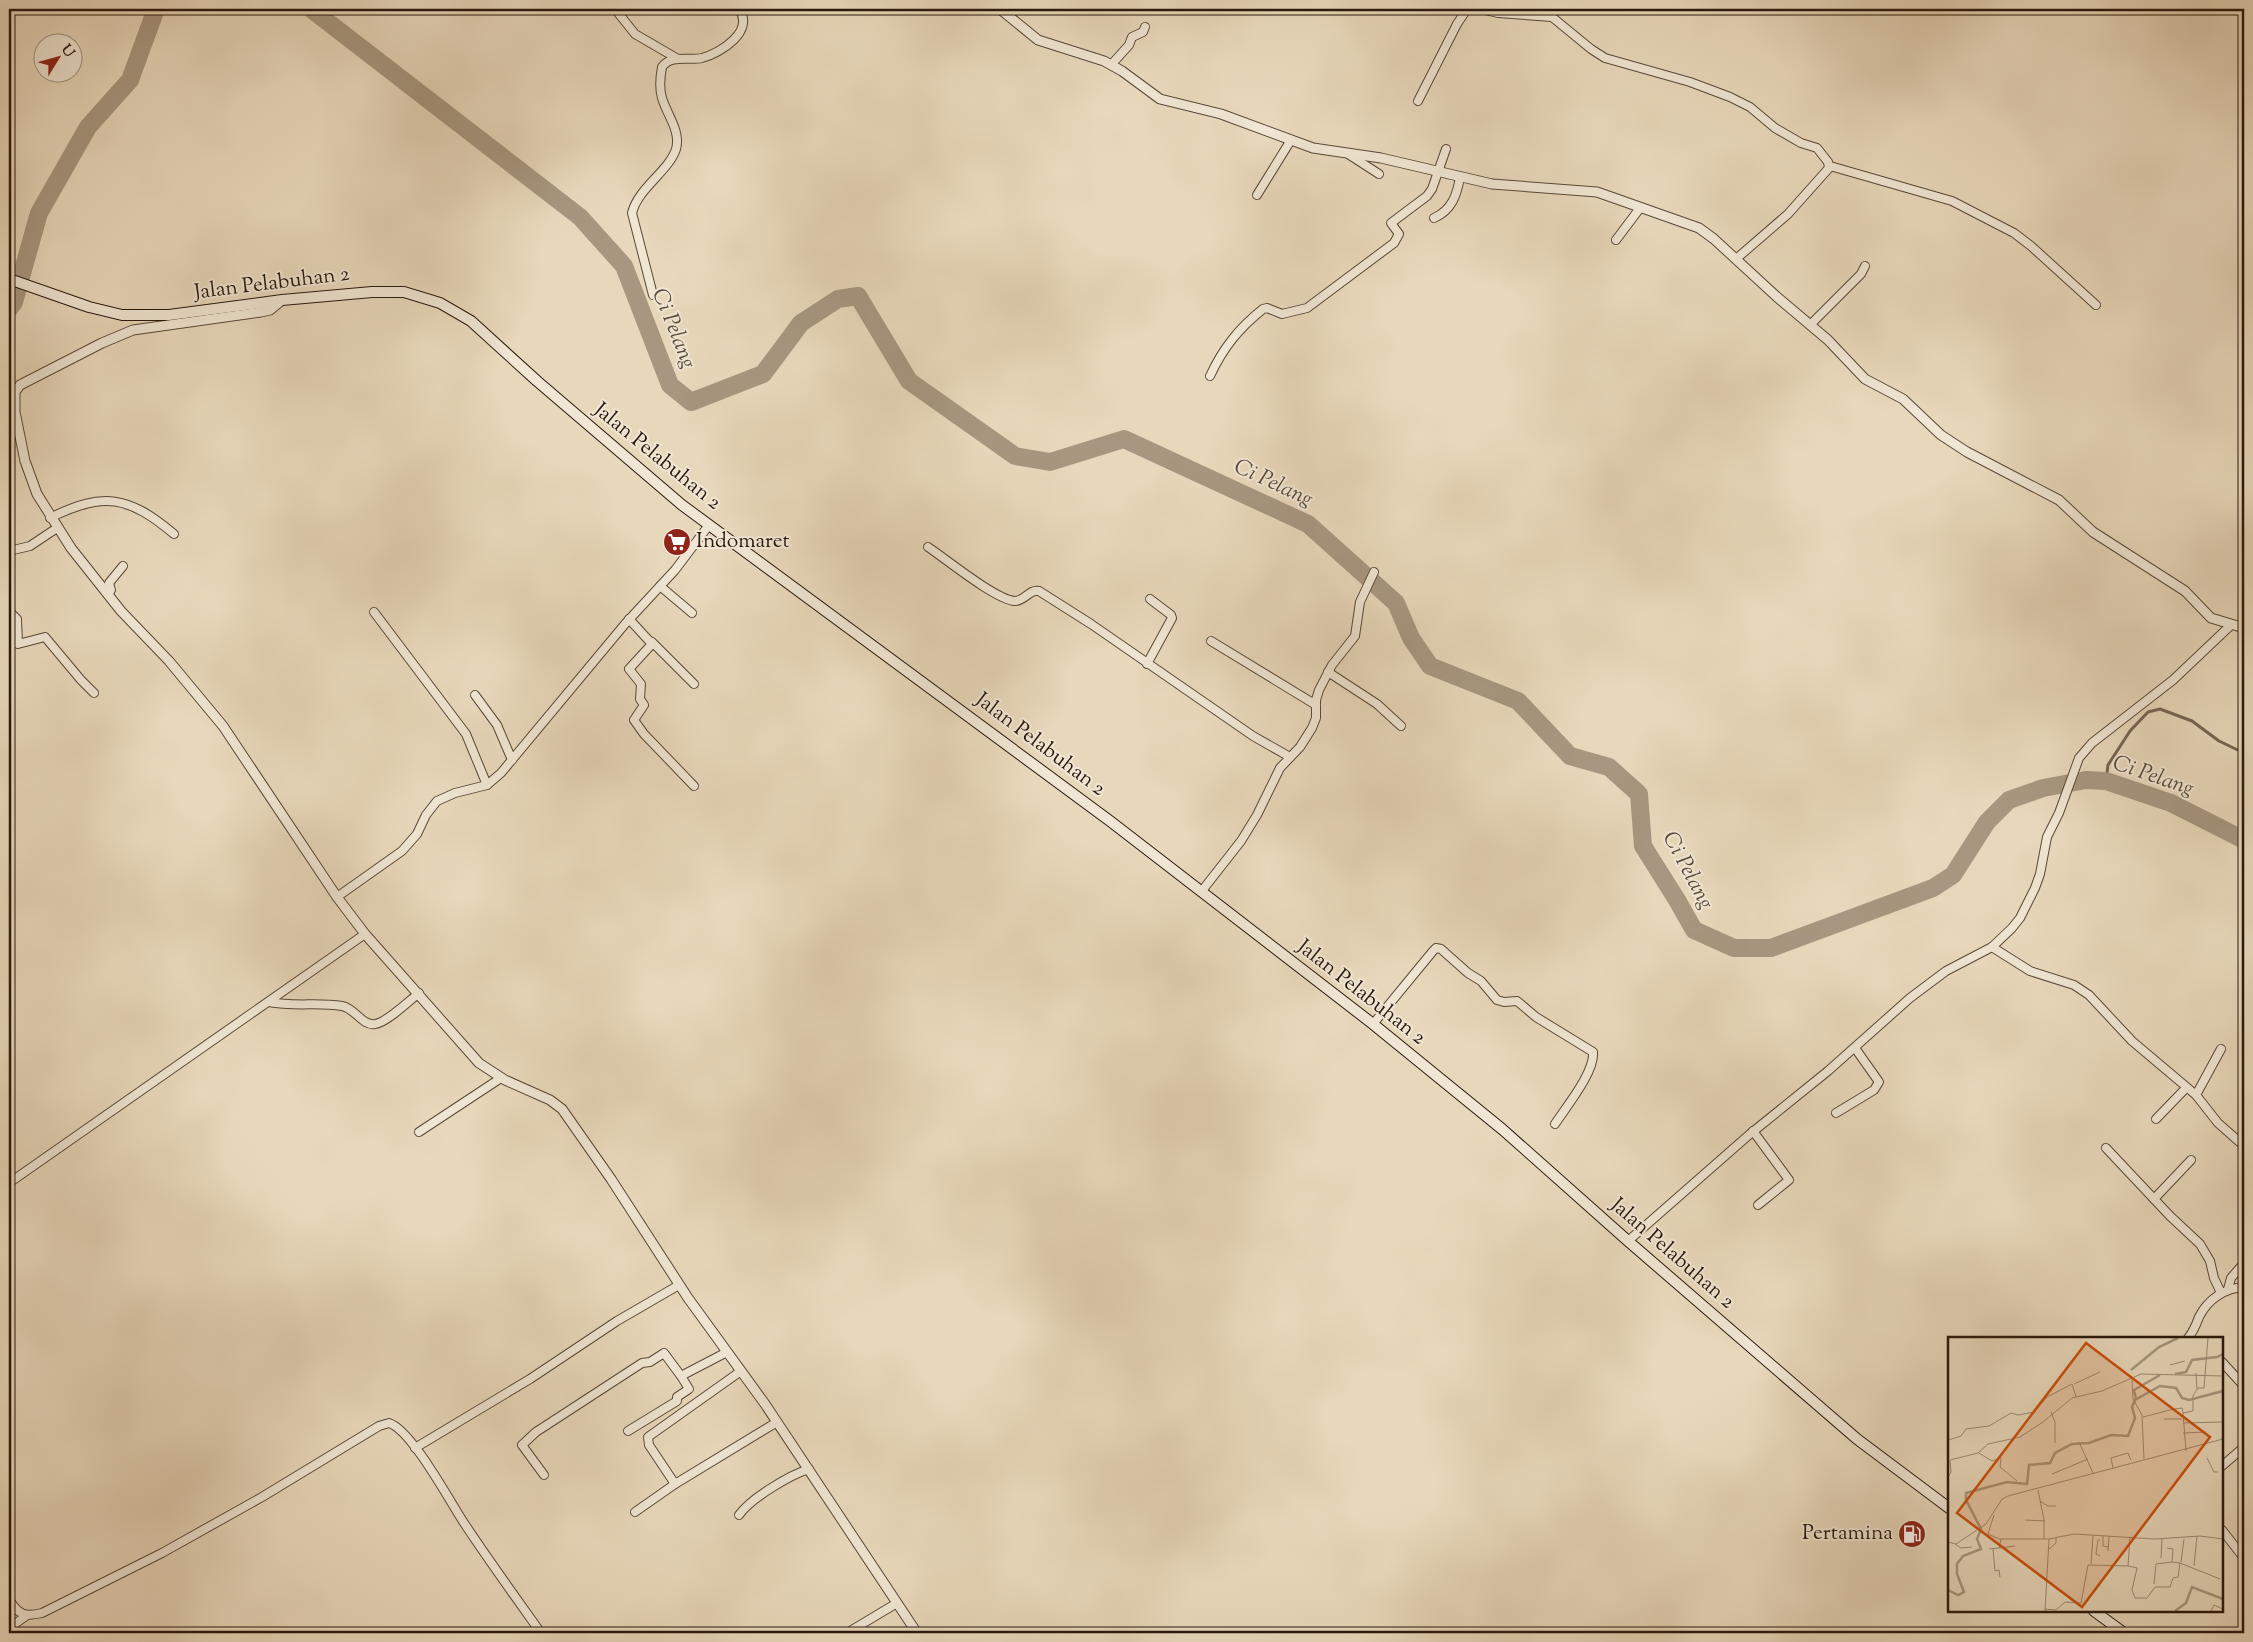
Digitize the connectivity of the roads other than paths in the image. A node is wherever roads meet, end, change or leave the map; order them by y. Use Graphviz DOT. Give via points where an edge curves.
graph roads {
  1 [pos="615,9"];
  2 [pos="739,9"];
  3 [pos="1000,9"];
  4 [pos="1467,9"];
  5 [pos="1481,9"];
  6 [pos="1145,27"];
  7 [pos="678,59"];
  8 [pos="1111,65"];
  9 [pos="1418,101"];
  10 [pos="1291,140"];
  11 [pos="1446,149"];
  12 [pos="1348,154"];
  13 [pos="1830,166"];
  14 [pos="1438,172"];
  15 [pos="1379,174"];
  16 [pos="1460,177"];
  17 [pos="1257,195"];
  18 [pos="1640,208"];
  19 [pos="1434,218"];
  20 [pos="1616,240"];
  21 [pos="1736,259"];
  22 [pos="1865,266"];
  23 [pos="9,278"];
  24 [pos="653,295"];
  25 [pos="282,300"];
  26 [pos="2096,305"];
  27 [pos="1810,325"];
  28 [pos="1210,376"];
  29 [pos="50,518"];
  30 [pos="709,525"];
  31 [pos="57,528"];
  32 [pos="174,534"];
  33 [pos="928,547"];
  34 [pos="9,551"];
  35 [pos="123,566"];
  36 [pos="1374,572"];
  37 [pos="660,586"];
  38 [pos="108,595"];
  39 [pos="1150,599"];
  40 [pos="9,611"];
  41 [pos="374,612"];
  42 [pos="692,613"];
  43 [pos="629,620"];
  44 [pos="2231,625"];
  45 [pos="2244,628"];
  46 [pos="1211,641"];
  47 [pos="652,642"];
  48 [pos="1147,664"];
  49 [pos="1328,672"];
  50 [pos="694,684"];
  51 [pos="94,692"];
  52 [pos="475,695"];
  53 [pos="1316,705"];
  54 [pos="1401,726"];
  55 [pos="1290,757"];
  56 [pos="512,760"];
  57 [pos="487,785"];
  58 [pos="694,786"];
  59 [pos="1200,892"];
  60 [pos="337,897"];
  61 [pos="365,934"];
  62 [pos="1992,947"];
  63 [pos="419,994"];
  64 [pos="269,1002"];
  65 [pos="1373,1024"];
  66 [pos="1855,1048"];
  67 [pos="2221,1049"];
  68 [pos="501,1078"];
  69 [pos="2186,1088"];
  70 [pos="2196,1096"];
  71 [pos="1836,1113"];
  72 [pos="2156,1119"];
  73 [pos="1555,1124"];
  74 [pos="1753,1131"];
  75 [pos="419,1132"];
  76 [pos="2244,1146"];
  77 [pos="2106,1148"];
  78 [pos="2191,1160"];
  79 [pos="9,1183"];
  80 [pos="2154,1199"];
  81 [pos="1758,1205"];
  82 [pos="1628,1241"];
  83 [pos="2244,1263"];
  84 [pos="679,1285"];
  85 [pos="2244,1287"];
  86 [pos="2224,1291"];
  87 [pos="2194,1331"];
  88 [pos="2189,1337"];
  89 [pos="2199,1337"];
  90 [pos="727,1352"];
  91 [pos="2223,1363"];
  92 [pos="741,1371"];
  93 [pos="681,1376"];
  94 [pos="2244,1386"];
  95 [pos="777,1422"];
  96 [pos="628,1431"];
  97 [pos="2244,1447"];
  98 [pos="415,1448"];
  99 [pos="2223,1465"];
  100 [pos="809,1469"];
  101 [pos="544,1475"];
  102 [pos="675,1484"];
  103 [pos="1948,1507"];
  104 [pos="635,1512"];
  105 [pos="739,1515"];
  106 [pos="2223,1531"];
  107 [pos="2244,1558"];
  108 [pos="9,1599"];
  109 [pos="897,1603"];
  110 [pos="2095,1612"];
  111 [pos="26,1616"];
  112 [pos="9,1628"];
  113 [pos="541,1633"];
  114 [pos="847,1633"];
  115 [pos="917,1633"];
  116 [pos="2124,1633"];
  1 -- 7 [label="street" via="639,37"];
  2 -- 7 [label="street" via="744,25 735,38 703,58"];
  3 -- 8 [label="street" via="1038,40"];
  4 -- 9 [label="street" via="1456,24"];
  5 -- 13 [label="street" via="1552,17 1605,58 1730,97 1801,143 1817,148"];
  6 -- 8 [label="street" via="1132,37 1128,47"];
  7 -- 24 [label="street" via="664,64 660,84 677,138 676,150 632,213"];
  8 -- 10 [label="street" via="1160,99 1221,114"];
  10 -- 12 [label="street" via="1319,150"];
  10 -- 17 [label="street"];
  11 -- 14 [label="street"];
  12 -- 14 [label="street" via="1381,158"];
  12 -- 15 [label="street"];
  13 -- 21 [label="street" via="1800,202"];
  13 -- 26 [label="street" via="1952,201 2014,233"];
  14 -- 16 [label="street"];
  14 -- 28 [label="street" via="1426,196 1391,223 1399,234 1394,243 1307,308 1282,314 1263,309 1239,329 1221,352"];
  16 -- 18 [label="street" via="1505,186 1586,190 1608,194"];
  16 -- 19 [label="street" via="1455,199"];
  18 -- 20 [label="street"];
  18 -- 21 [label="street" via="1699,228"];
  21 -- 27 [label="street"];
  22 -- 27 [label="street" via="1861,274"];
  23 -- 25 [label="main road, Jalan Pelabuhan 2" via="106,312 142,316"];
  25 -- 29 [label="street" via="270,310 261,312 123,333 20,385 15,392 18,434 32,482"];
  25 -- 30 [label="main road, Jalan Pelabuhan 2" via="404,292 449,307 471,321 596,432"];
  27 -- 44 [label="street" via="1834,345 1865,379 1903,399 1941,435 2059,500 2093,532 2185,590 2211,618"];
  29 -- 31 [label="street"];
  29 -- 32 [label="street" via="81,504 113,500 146,514"];
  30 -- 37 [label="street"];
  30 -- 59 [label="main road, Jalan Pelabuhan 2" via="1082,800"];
  31 -- 34 [label="street" via="30,546"];
  31 -- 38 [label="street"];
  33 -- 48 [label="street" via="978,582 1011,600 1022,599 1034,590 1038,591"];
  35 -- 38 [label="street" via="109,583 111,590"];
  36 -- 49 [label="street" via="1360,602 1355,636"];
  37 -- 42 [label="street"];
  37 -- 43 [label="street"];
  38 -- 60 [label="street" via="223,726"];
  39 -- 48 [label="street" via="1172,618"];
  40 -- 51 [label="street" via="17,619 18,644 45,637"];
  41 -- 57 [label="street" via="466,734"];
  43 -- 47 [label="street"];
  43 -- 56 [label="street"];
  44 -- 45 [label="street"];
  44 -- 62 [label="street" via="2169,683 2092,743 2079,758 2047,838 2040,874 2029,902 2012,928"];
  46 -- 53 [label="street"];
  47 -- 50 [label="street"];
  47 -- 58 [label="street" via="629,669 641,684 640,699 644,705 634,720"];
  48 -- 55 [label="street" via="1253,736"];
  49 -- 53 [label="street"];
  49 -- 54 [label="street" via="1377,704"];
  52 -- 56 [label="street" via="497,725"];
  53 -- 55 [label="street" via="1315,722"];
  55 -- 59 [label="street" via="1276,774 1248,831"];
  56 -- 57 [label="street"];
  57 -- 60 [label="street" via="437,801 426,814 417,834 402,851"];
  59 -- 65 [label="main road, Jalan Pelabuhan 2"];
  60 -- 61 [label="street"];
  61 -- 63 [label="street"];
  61 -- 64 [label="street"];
  62 -- 66 [label="street" via="1934,979"];
  62 -- 69 [label="street" via="2030,972 2074,985 2089,995 2140,1049"];
  63 -- 64 [label="street" via="373,1024 365,1022 344,1006 297,1006"];
  63 -- 68 [label="street" via="479,1063"];
  64 -- 79 [label="street"];
  65 -- 73 [label="street" via="1432,951 1441,948 1465,971 1482,981 1497,1000 1517,1001 1536,1017 1593,1052 1580,1087"];
  65 -- 82 [label="main road, Jalan Pelabuhan 2" via="1502,1129"];
  66 -- 71 [label="street" via="1879,1082 1874,1090"];
  66 -- 74 [label="street"];
  67 -- 70 [label="street"];
  68 -- 75 [label="street"];
  68 -- 84 [label="street" via="550,1100 562,1109"];
  69 -- 70 [label="street"];
  69 -- 72 [label="street"];
  70 -- 76 [label="street" via="2218,1123"];
  74 -- 81 [label="street" via="1790,1180"];
  74 -- 82 [label="street"];
  77 -- 80 [label="street"];
  78 -- 80 [label="street"];
  80 -- 86 [label="street" via="2206,1252 2214,1278"];
  82 -- 103 [label="main road, Jalan Pelabuhan 2" via="1858,1439"];
  83 -- 86 [label="street"];
  84 -- 90 [label="street"];
  84 -- 98 [label="street"];
  85 -- 86 [label="street"];
  86 -- 87 [label="street" via="2205,1308"];
  87 -- 88 [label="street"];
  87 -- 89 [label="street"];
  90 -- 92 [label="street"];
  90 -- 93 [label="street"];
  91 -- 94 [label="street"];
  92 -- 95 [label="street"];
  92 -- 102 [label="street" via="648,1437 649,1444"];
  93 -- 96 [label="street" via="689,1389 677,1396 677,1401"];
  93 -- 101 [label="street" via="664,1352 536,1432 522,1444"];
  95 -- 100 [label="street"];
  95 -- 102 [label="street"];
  97 -- 99 [label="street"];
  98 -- 111 [label="street" via="400,1428 385,1423 162,1553 42,1613"];
  98 -- 113 [label="street"];
  100 -- 105 [label="street" via="796,1473 749,1503"];
  100 -- 109 [label="street"];
  102 -- 104 [label="street"];
  106 -- 107 [label="street"];
  108 -- 111 [label="street" via="16,1611"];
  109 -- 114 [label="street"];
  109 -- 115 [label="street"];
  110 -- 116 [label="main road"];
  111 -- 112 [label="street"];
}
